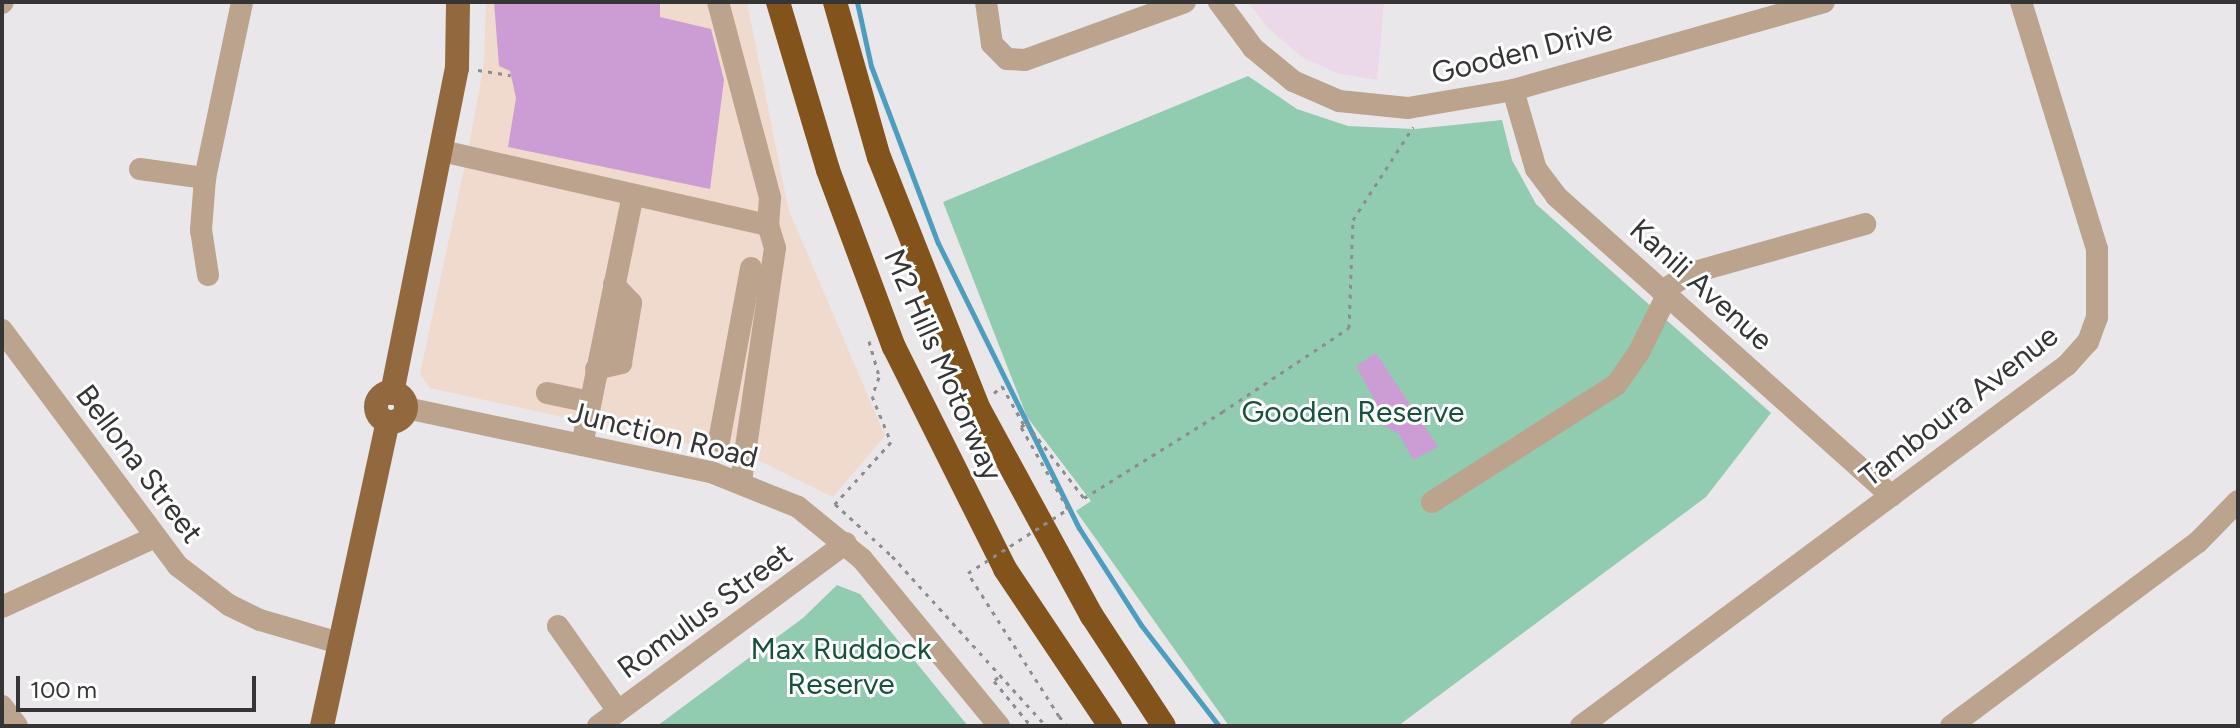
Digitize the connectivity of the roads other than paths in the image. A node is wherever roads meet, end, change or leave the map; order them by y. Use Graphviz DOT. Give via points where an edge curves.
graph roads {
  1 [pos="242,2"];
  2 [pos="458,2"];
  3 [pos="718,2"];
  4 [pos="778,2"];
  5 [pos="835,2"];
  6 [pos="986,2"];
  7 [pos="1185,2"];
  8 [pos="1219,2"];
  9 [pos="1824,2"];
  10 [pos="2021,2"];
  11 [pos="1513,90"];
  12 [pos="442,151"];
  13 [pos="140,169"];
  14 [pos="205,178"];
  15 [pos="633,195"];
  16 [pos="1865,224"];
  17 [pos="768,225"];
  18 [pos="751,268"];
  19 [pos="208,275"];
  20 [pos="1664,293"];
  21 [pos="2,330"];
  22 [pos="547,393"];
  23 [pos="590,402"];
  24 [pos="395,408"];
  25 [pos="719,441"];
  26 [pos="582,445"];
  27 [pos="741,481"];
  28 [pos="1892,496"];
  29 [pos="2238,501"];
  30 [pos="1432,502"];
  31 [pos="153,538"];
  32 [pos="846,543"];
  33 [pos="2,607"];
  34 [pos="558,626"];
  35 [pos="339,643"];
  36 [pos="2,706"];
  37 [pos="618,711"];
  38 [pos="17,726"];
  39 [pos="322,726"];
  40 [pos="598,726"];
  41 [pos="999,726"];
  42 [pos="1110,726"];
  43 [pos="1164,726"];
  44 [pos="1581,726"];
  45 [pos="1951,726"];
  1 -- 14 [label="street"];
  2 -- 12 [label="main road" via="457,68"];
  3 -- 17 [label="street" via="770,198"];
  4 -- 42 [label="highway, M2 Hills Motorway" via="828,170 894,347 1005,569"];
  5 -- 43 [label="highway, M2 Hills Motorway" via="879,157 979,409 1092,616"];
  6 -- 7 [label="street" via="992,44 1007,59 1025,60"];
  8 -- 11 [label="street, Gooden Drive" via="1267,62 1308,89 1339,101 1408,108"];
  9 -- 11 [label="street, Gooden Drive"];
  10 -- 28 [label="street, Tamboura Avenue" via="2097,249 2097,317 2088,342 2067,365"];
  11 -- 20 [label="street, Kanili Avenue" via="1545,183"];
  12 -- 15 [label="street"];
  12 -- 24 [label="main road"];
  13 -- 14 [label="street"];
  14 -- 19 [label="street" via="201,230"];
  15 -- 17 [label="street"];
  15 -- 23 [label="street" via="614,285 631,303 621,363 596,369"];
  16 -- 20 [label="street" via="1691,273"];
  17 -- 27 [label="street" via="775,248"];
  18 -- 25 [label="street"];
  20 -- 28 [label="street, Kanili Avenue"];
  20 -- 30 [label="street" via="1638,354 1616,385"];
  21 -- 31 [label="street, Bellona Street"];
  22 -- 23 [label="street"];
  23 -- 26 [label="street"];
  24 -- 26 [label="street, Junction Road"];
  24 -- 35 [label="main road"];
  26 -- 27 [label="street, Junction Road"];
  27 -- 32 [label="street, Junction Road" via="798,507"];
  28 -- 44 [label="street, Tamboura Avenue"];
  29 -- 45 [label="street" via="2198,542"];
  31 -- 33 [label="street"];
  31 -- 35 [label="street, Bellona Street" via="178,566 229,605 291,631"];
  32 -- 37 [label="street, Romulus Street"];
  32 -- 41 [label="street, Junction Road"];
  34 -- 37 [label="street"];
  35 -- 39 [label="main road"];
  36 -- 38 [label="street"];
  37 -- 40 [label="street, Romulus Street"];
}
